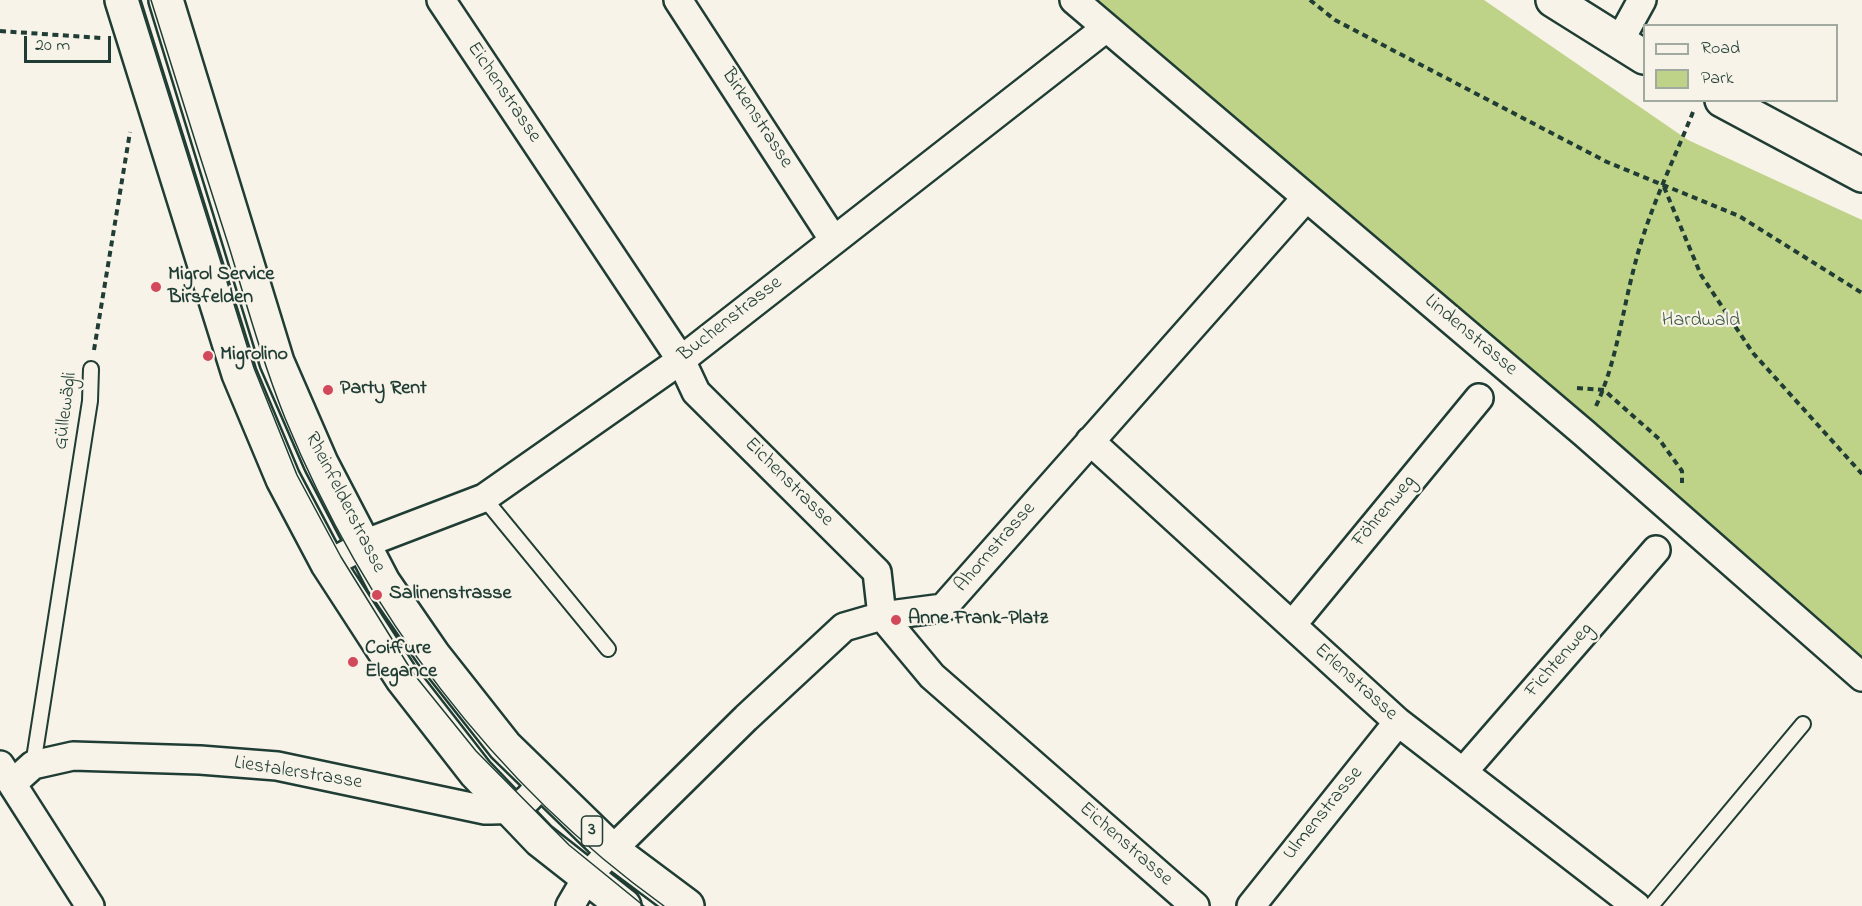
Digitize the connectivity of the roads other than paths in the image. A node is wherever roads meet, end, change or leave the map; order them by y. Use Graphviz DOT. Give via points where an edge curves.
graph roads {
  1 [pos="122,0"];
  2 [pos="166,0"];
  3 [pos="441,0"];
  4 [pos="678,0"];
  5 [pos="1074,0"];
  6 [pos="1553,0"];
  7 [pos="1642,0"];
  8 [pos="1106,28"];
  9 [pos="1632,49"];
  10 [pos="1708,106"];
  11 [pos="1862,175"];
  12 [pos="1306,198"];
  13 [pos="833,239"];
  14 [pos="681,360"];
  15 [pos="91,369"];
  16 [pos="1479,398"];
  17 [pos="1090,441"];
  18 [pos="484,498"];
  19 [pos="362,545"];
  20 [pos="1656,550"];
  21 [pos="328,564"];
  22 [pos="882,616"];
  23 [pos="1292,625"];
  24 [pos="608,649"];
  25 [pos="1862,677"];
  26 [pos="1398,722"];
  27 [pos="1803,724"];
  28 [pos="33,765"];
  29 [pos="1463,772"];
  30 [pos="6,774"];
  31 [pos="541,783"];
  32 [pos="510,810"];
  33 [pos="612,850"];
  34 [pos="587,877"];
  35 [pos="90,906"];
  36 [pos="570,906"];
  37 [pos="624,906"];
  38 [pos="687,906"];
  39 [pos="1195,906"];
  40 [pos="1251,906"];
  41 [pos="1636,906"];
  42 [pos="1651,906"];
  1 -- 21 [label="main road, Rheinfelderstrasse / 3" via="239,374 283,479"];
  2 -- 19 [label="main road, Rheinfelderstrasse / 3" via="277,362"];
  3 -- 14 [label="street, Eichenstrasse"];
  4 -- 13 [label="street, Birkenstrasse"];
  5 -- 8 [label="street, Lindenstrasse"];
  6 -- 9 [label="main road"];
  7 -- 9 [label="street"];
  8 -- 12 [label="street, Lindenstrasse"];
  8 -- 13 [label="street, Buchenstrasse"];
  10 -- 11 [label="main road"];
  12 -- 17 [label="street, Ahornstrasse"];
  12 -- 25 [label="street, Lindenstrasse" via="1584,433"];
  13 -- 14 [label="street, Buchenstrasse"];
  14 -- 18 [label="street, Buchenstrasse"];
  14 -- 22 [label="street, Eichenstrasse" via="696,392 877,572"];
  15 -- 28 [label="lane, Güllewägli" via="90,401"];
  16 -- 23 [label="street, Föhrenweg"];
  17 -- 22 [label="street, Ahornstrasse" via="943,608"];
  17 -- 23 [label="street, Erlenstrasse"];
  18 -- 19 [label="street, Buchenstrasse"];
  18 -- 24 [label="lane"];
  19 -- 21 [label="street, Buchenstrasse"];
  19 -- 31 [label="main road, Rheinfelderstrasse / 3" via="434,656 505,746"];
  20 -- 29 [label="street, Fichtenweg"];
  21 -- 32 [label="main road, Rheinfelderstrasse / 3" via="402,678"];
  22 -- 33 [label="street, Ahornstrasse" via="844,627"];
  22 -- 39 [label="street, Eichenstrasse" via="932,676"];
  23 -- 26 [label="street, Erlenstrasse"];
  26 -- 29 [label="street, Erlenstrasse"];
  26 -- 40 [label="street, Ulmenstrasse"];
  27 -- 42 [label="lane"];
  28 -- 30 [label="street, Liestalerstrasse"];
  28 -- 32 [label="street, Liestalerstrasse" via="73,756 277,766 485,810"];
  29 -- 41 [label="street, Erlenstrasse"];
  30 -- 35 [label="street"];
  31 -- 32 [label="street" via="533,795"];
  31 -- 33 [label="main road, Rheinfelderstrasse / 3"];
  32 -- 34 [label="main road, Rheinfelderstrasse / 3"];
  33 -- 34 [label="street, Ahornstrasse"];
  33 -- 38 [label="main road, Rheinfelderstrasse / 3"];
  34 -- 36 [label="street"];
  34 -- 37 [label="main road, Rheinfelderstrasse / 3"];
}
